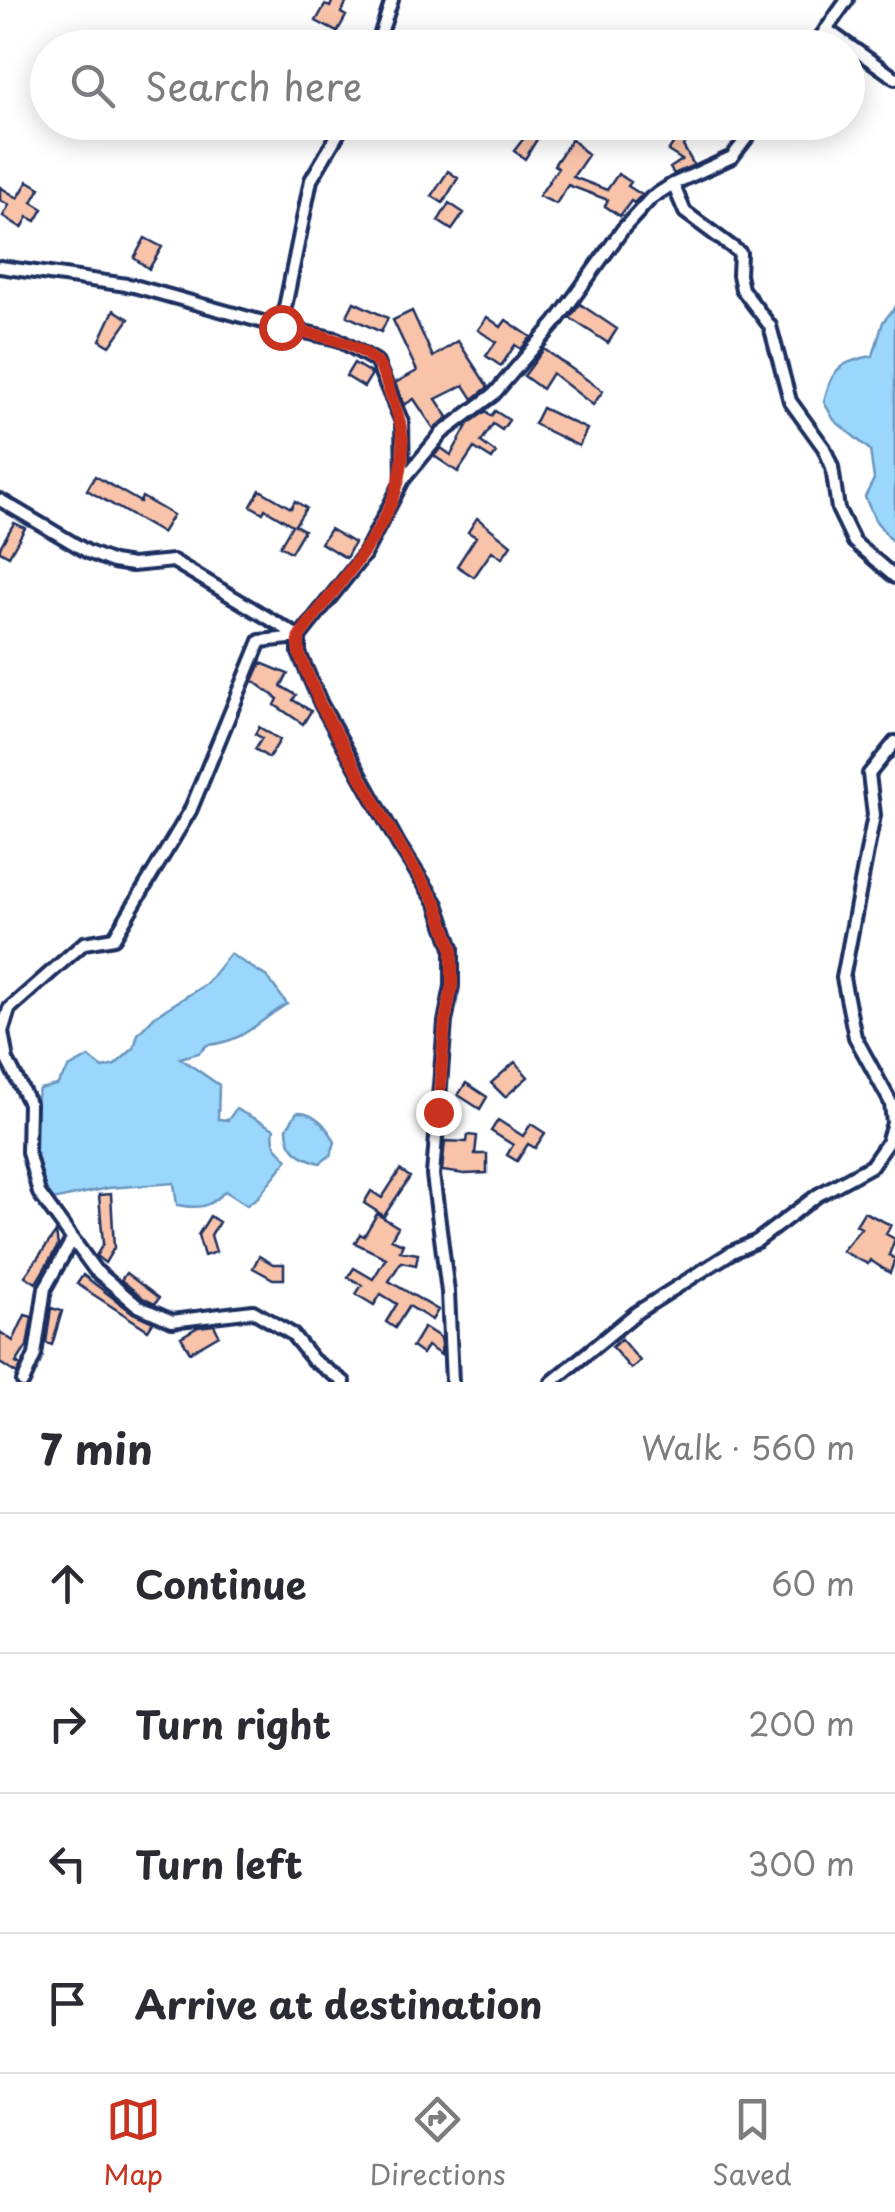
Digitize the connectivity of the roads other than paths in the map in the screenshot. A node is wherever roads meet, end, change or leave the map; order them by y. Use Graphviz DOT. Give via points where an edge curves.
graph roads {
  1 [pos="392,0"];
  2 [pos="846,0"];
  3 [pos="826,29"];
  4 [pos="382,30"];
  5 [pos="865,57"];
  6 [pos="895,78"];
  7 [pos="335,140"];
  8 [pos="746,140"];
  9 [pos="672,184"];
  10 [pos="0,267"];
  11 [pos="281,327"];
  12 [pos="403,480"];
  13 [pos="0,500"];
  14 [pos="895,577"];
  15 [pos="299,637"];
  16 [pos="895,742"];
  17 [pos="72,1240"];
  18 [pos="23,1382"];
  19 [pos="344,1382"];
  20 [pos="452,1382"];
  21 [pos="552,1382"];
  1 -- 4 [label="street"];
  2 -- 3 [label="street"];
  5 -- 6 [label="street"];
  7 -- 11 [label="street" via="310,180"];
  8 -- 9 [label="street" via="732,158"];
  9 -- 12 [label="street" via="623,229 494,394 442,433"];
  9 -- 14 [label="street" via="685,212 740,252 742,289 770,326 790,400 824,448 838,509 854,542"];
  10 -- 11 [label="street" via="134,286"];
  11 -- 12 [label="street" via="336,339 376,362 402,422"];
  12 -- 15 [label="street" via="364,555"];
  13 -- 15 [label="street" via="113,562 173,561"];
  15 -- 17 [label="street" via="260,641 190,811 114,938 84,943 9,1010 2,1032 7,1060 29,1102 35,1180"];
  15 -- 20 [label="street" via="320,704 437,904 452,948 434,1175"];
  16 -- 21 [label="street" via="869,774 874,815 843,978 855,1037 891,1103 888,1143 871,1166 636,1313"];
  17 -- 18 [label="street" via="45,1288 35,1355"];
  17 -- 19 [label="street" via="138,1306 172,1321 252,1311 292,1334"];
}
